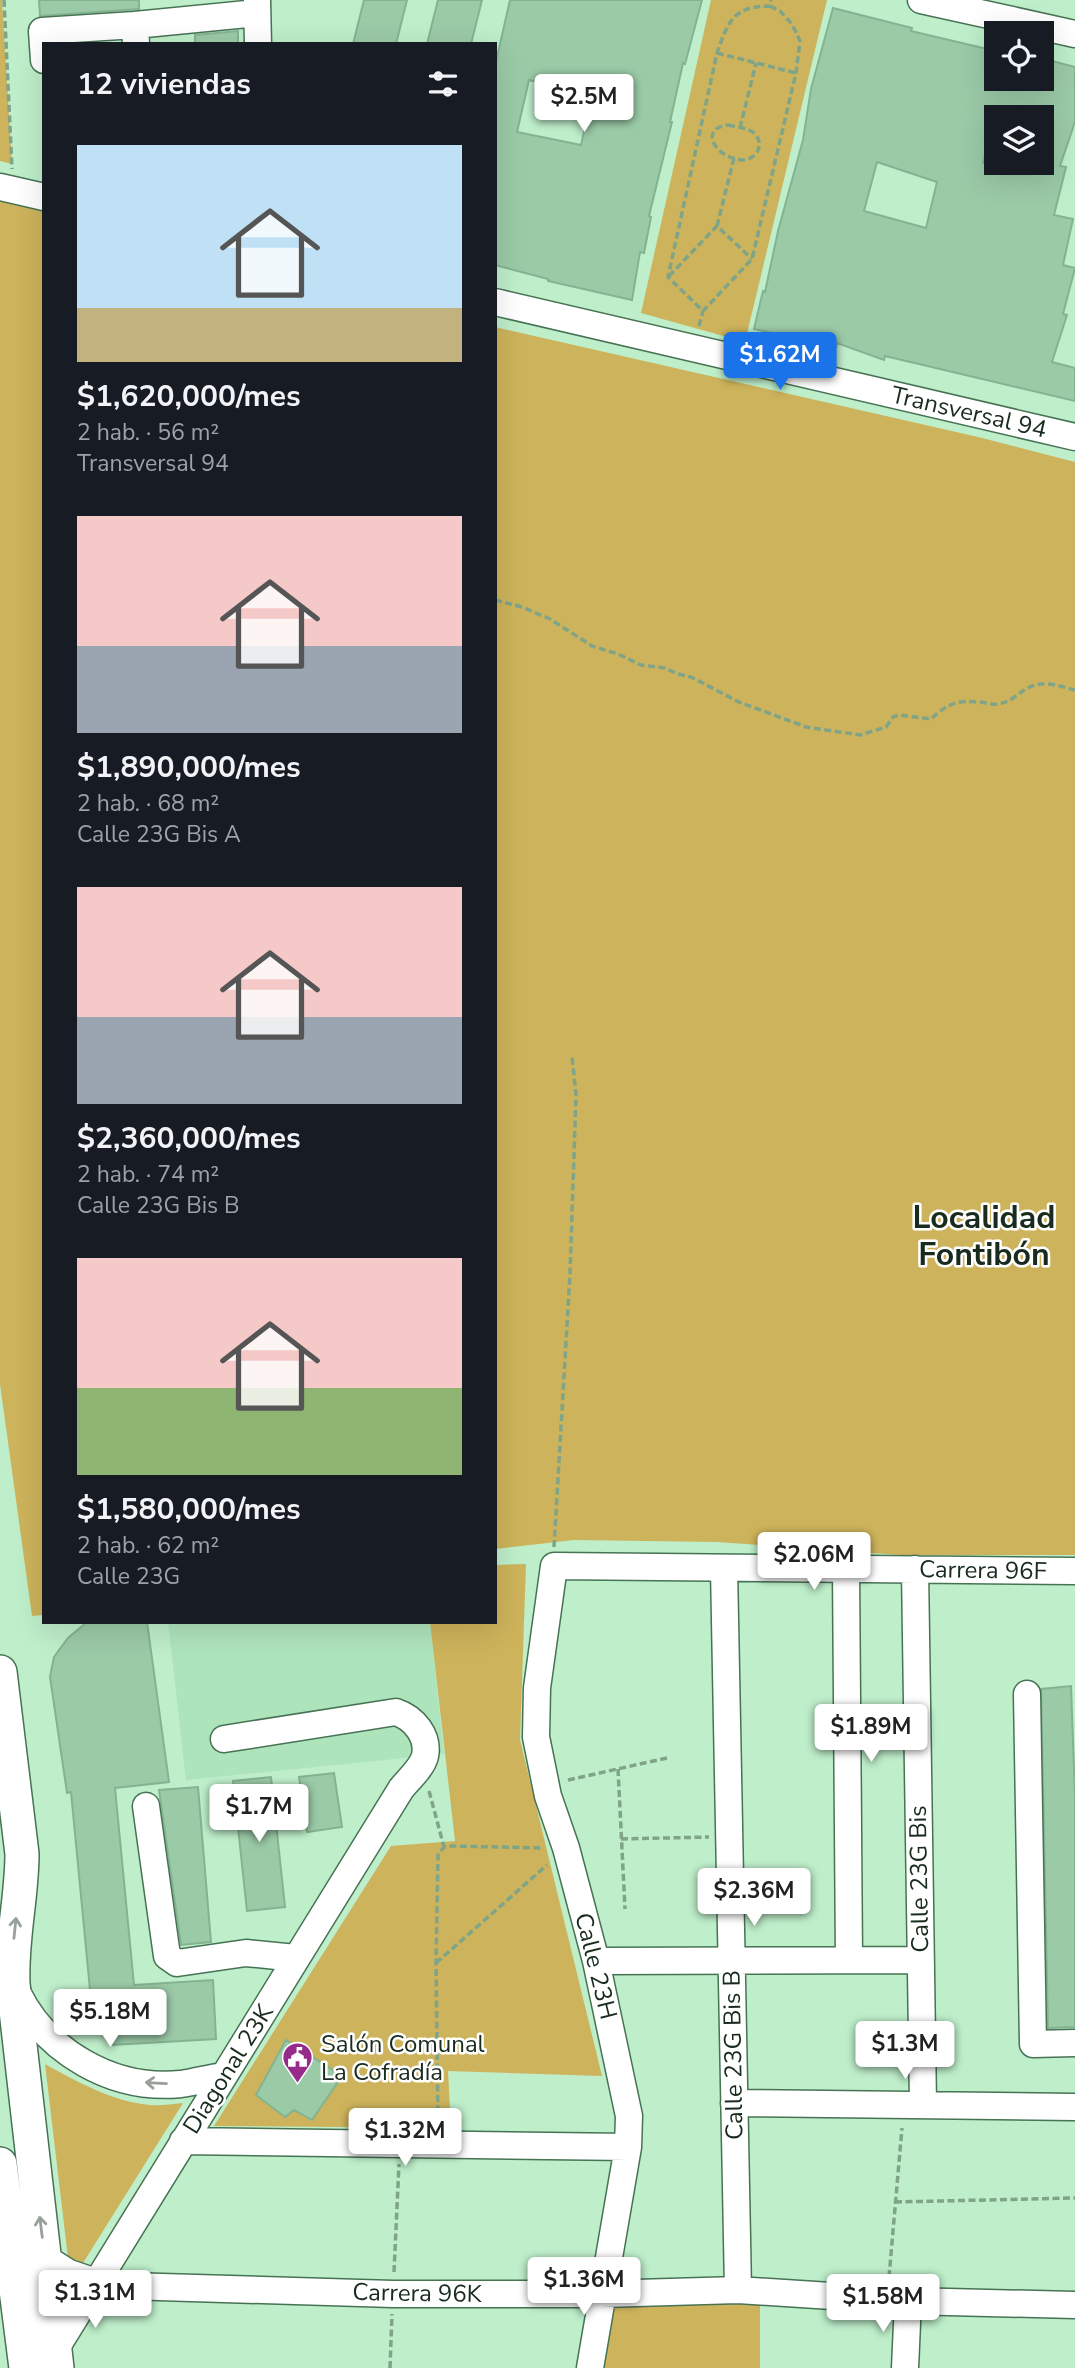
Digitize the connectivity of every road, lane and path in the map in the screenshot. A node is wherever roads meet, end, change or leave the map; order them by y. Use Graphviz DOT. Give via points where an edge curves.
graph roads {
  1 [pos="4,0"];
  2 [pos="771,0"];
  3 [pos="257,6"];
  4 [pos="770,6"];
  5 [pos="917,6"];
  6 [pos="1026,12"];
  7 [pos="135,34"];
  8 [pos="1075,34"];
  9 [pos="43,42"];
  10 [pos="258,42"];
  11 [pos="717,52"];
  12 [pos="756,62"];
  13 [pos="796,73"];
  14 [pos="740,128"];
  15 [pos="734,158"];
  16 [pos="7,188"];
  17 [pos="42,197"];
  18 [pos="717,226"];
  19 [pos="752,260"];
  20 [pos="668,277"];
  21 [pos="497,302"];
  22 [pos="1075,437"];
  23 [pos="497,601"];
  24 [pos="1075,690"];
  25 [pos="572,1056"];
  26 [pos="554,1566"];
  27 [pos="724,1568"];
  28 [pos="846,1569"];
  29 [pos="915,1569"];
  30 [pos="1075,1571"];
  31 [pos="0,1672"];
  32 [pos="1027,1694"];
  33 [pos="224,1739"];
  34 [pos="667,1758"];
  35 [pos="421,1764"];
  36 [pos="618,1769"];
  37 [pos="545,1785"];
  38 [pos="146,1806"];
  39 [pos="729,1836"];
  40 [pos="621,1839"];
  41 [pos="444,1847"];
  42 [pos="566,1848"];
  43 [pos="625,1909"];
  44 [pos="296,1958"];
  45 [pos="849,1960"];
  46 [pos="920,1960"];
  47 [pos="596,1961"];
  48 [pos="731,1961"];
  49 [pos="436,1964"];
  50 [pos="13,1984"];
  51 [pos="1075,2043"];
  52 [pos="223,2076"];
  53 [pos="734,2103"];
  54 [pos="913,2105"];
  55 [pos="1075,2107"];
  56 [pos="183,2141"];
  57 [pos="400,2144"];
  58 [pos="438,2145"];
  59 [pos="628,2147"];
  60 [pos="0,2164"];
  61 [pos="1075,2198"];
  62 [pos="895,2202"];
  63 [pos="45,2262"];
  64 [pos="94,2285"];
  65 [pos="738,2290"];
  66 [pos="393,2294"];
  67 [pos="603,2294"];
  68 [pos="897,2301"];
  69 [pos="1075,2305"];
  70 [pos="56,2359"];
  71 [pos="26,2368"];
  72 [pos="390,2368"];
  73 [pos="590,2368"];
  74 [pos="905,2368"];
  1 -- 16 [label="path"];
  2 -- 4 [label="path"];
  3 -- 7 [label="street"];
  3 -- 10 [label="street"];
  4 -- 11 [label="path" via="740,11 727,23"];
  4 -- 13 [label="path" via="792,24 800,41"];
  5 -- 6 [label="street"];
  6 -- 8 [label="street"];
  7 -- 9 [label="street" via="42,31"];
  11 -- 12 [label="path"];
  11 -- 20 [label="path"];
  12 -- 13 [label="path"];
  12 -- 14 [label="path"];
  13 -- 19 [label="path"];
  14 -- 15 [label="path" via="754,132 760,147 750,159"];
  14 -- 15 [label="path" via="722,125 712,138 719,152"];
  15 -- 18 [label="path"];
  16 -- 17 [label="street"];
  18 -- 19 [label="path"];
  18 -- 20 [label="path"];
  19 -- 20 [label="path" via="703,311"];
  21 -- 22 [label="street, Transversal 94"];
  23 -- 24 [label="path" via="550,619 630,662 665,668 772,715 838,733 860,735 886,727 899,715 931,719 960,701 996,704 1038,685"];
  25 -- 26 [label="path" via="576,1095 570,1274"];
  26 -- 27 [label="street, Carrera 96F"];
  26 -- 37 [label="street, Calle 23H" via="537,1688 536,1737"];
  27 -- 28 [label="street, Carrera 96F"];
  27 -- 39 [label="street, Calle 23G Bis B"];
  28 -- 29 [label="street, Carrera 96F"];
  28 -- 45 [label="street"];
  29 -- 30 [label="street, Carrera 96F"];
  29 -- 46 [label="street, Calle 23G Bis"];
  50 -- 31 [label="main road, one-way" via="22,1853"];
  32 -- 51 [label="street" via="1033,2044"];
  33 -- 35 [label="street" via="396,1712 417,1725 424,1740"];
  34 -- 36 [label="path"];
  35 -- 41 [label="path"];
  35 -- 44 [label="street, Diagonal 23K"];
  36 -- 37 [label="path"];
  36 -- 40 [label="path"];
  37 -- 42 [label="street, Calle 23H"];
  38 -- 44 [label="street" via="171,1960 177,1963 246,1953"];
  39 -- 40 [label="path"];
  39 -- 48 [label="street, Calle 23G Bis B"];
  40 -- 43 [label="path"];
  41 -- 42 [label="path"];
  41 -- 49 [label="path" via="438,1854"];
  42 -- 47 [label="street, Calle 23H"];
  42 -- 49 [label="path"];
  44 -- 52 [label="street, Diagonal 23K"];
  45 -- 46 [label="street"];
  45 -- 48 [label="street"];
  46 -- 54 [label="street, Calle 23G Bis"];
  47 -- 48 [label="street"];
  47 -- 59 [label="street, Calle 23H" via="629,2116"];
  48 -- 53 [label="street, Calle 23G Bis B"];
  49 -- 58 [label="path"];
  52 -- 50 [label="street, one-way" via="179,2084 147,2083 87,2065 40,2028"];
  63 -- 50 [label="main road, one-way"];
  52 -- 56 [label="street, Diagonal 23K"];
  53 -- 54 [label="street"];
  53 -- 65 [label="street, Calle 23G Bis B"];
  54 -- 55 [label="street"];
  54 -- 62 [label="path"];
  56 -- 57 [label="street"];
  56 -- 64 [label="street, Diagonal 23K"];
  57 -- 58 [label="street"];
  57 -- 66 [label="path"];
  58 -- 59 [label="street"];
  59 -- 67 [label="street, Calle 23H"];
  60 -- 71 [label="main road"];
  61 -- 62 [label="path"];
  62 -- 68 [label="path"];
  63 -- 64 [label="main road"];
  63 -- 70 [label="main road"];
  64 -- 66 [label="street, Carrera 96K"];
  64 -- 70 [label="street, Diagonal 23K"];
  65 -- 67 [label="street, Carrera 96K"];
  65 -- 68 [label="street, Carrera 96K"];
  66 -- 67 [label="street, Carrera 96K"];
  66 -- 72 [label="path"];
  67 -- 73 [label="street, Calle 23H"];
  68 -- 69 [label="street, Carrera 96K"];
  68 -- 74 [label="street"];
}
